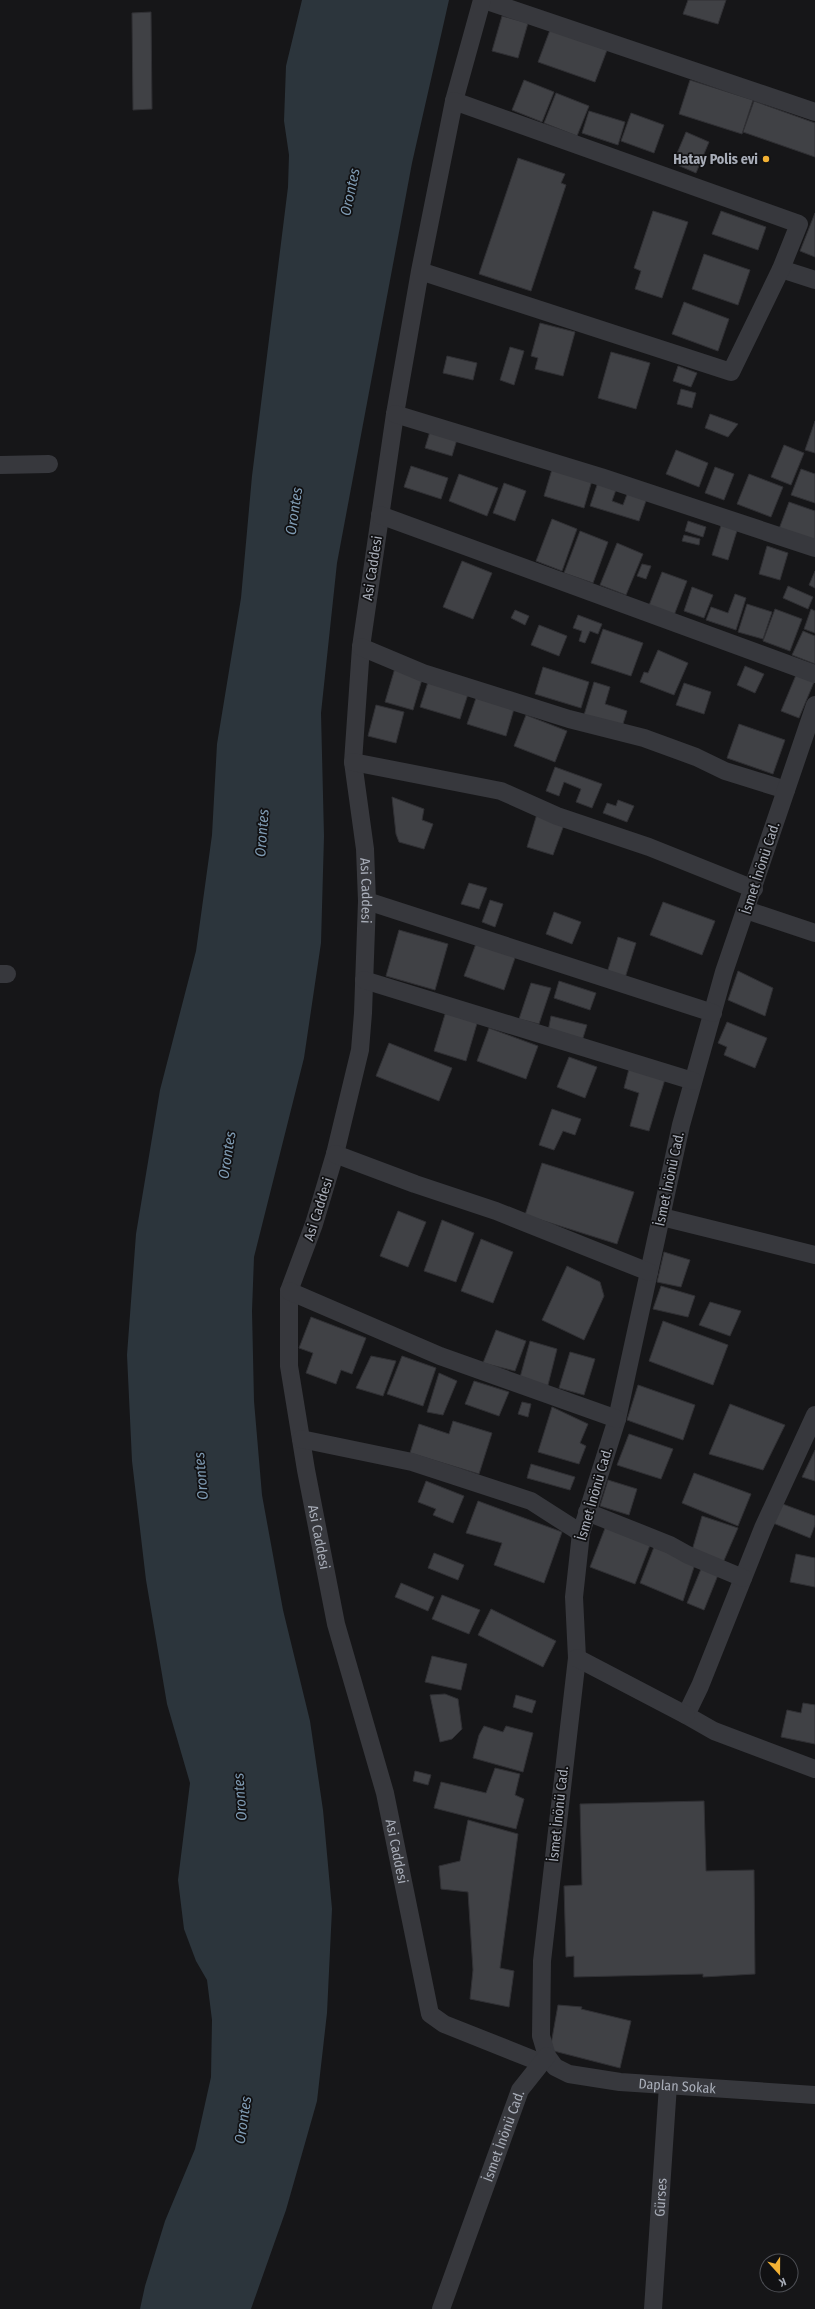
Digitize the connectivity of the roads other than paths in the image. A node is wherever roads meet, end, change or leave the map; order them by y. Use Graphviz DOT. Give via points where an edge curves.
graph roads {
  1 [pos="483,0"];
  2 [pos="454,101"];
  3 [pos="815,112"];
  4 [pos="781,269"];
  5 [pos="420,271"];
  6 [pos="815,280"];
  7 [pos="395,414"];
  8 [pos="49,464"];
  9 [pos="0,465"];
  10 [pos="380,515"];
  11 [pos="815,548"];
  12 [pos="362,647"];
  13 [pos="815,674"];
  14 [pos="815,706"];
  15 [pos="353,762"];
  16 [pos="786,790"];
  17 [pos="754,889"];
  18 [pos="366,901"];
  19 [pos="746,910"];
  20 [pos="815,933"];
  21 [pos="364,980"];
  22 [pos="713,1013"];
  23 [pos="693,1081"];
  24 [pos="335,1154"];
  25 [pos="662,1217"];
  26 [pos="815,1255"];
  27 [pos="649,1272"];
  28 [pos="289,1292"];
  29 [pos="815,1415"];
  30 [pos="617,1419"];
  31 [pos="301,1439"];
  32 [pos="587,1512"];
  33 [pos="581,1533"];
  34 [pos="743,1578"];
  35 [pos="577,1658"];
  36 [pos="686,1715"];
  37 [pos="815,1769"];
  38 [pos="545,2059"];
  39 [pos="668,2085"];
  40 [pos="815,2095"];
  41 [pos="441,2309"];
  42 [pos="653,2309"];
  1 -- 2 [label="street, Asi Caddesi"];
  1 -- 3 [label="street"];
  2 -- 4 [label="street" via="799,224"];
  2 -- 5 [label="street, Asi Caddesi"];
  4 -- 5 [label="street" via="731,372"];
  4 -- 6 [label="street"];
  5 -- 7 [label="street, Asi Caddesi"];
  7 -- 10 [label="street, Asi Caddesi"];
  7 -- 11 [label="street" via="601,477"];
  8 -- 9 [label="street"];
  10 -- 12 [label="street, Asi Caddesi"];
  10 -- 13 [label="street"];
  12 -- 15 [label="street, Asi Caddesi"];
  12 -- 16 [label="street" via="423,673 569,719 644,738 696,757 725,771"];
  14 -- 16 [label="street, İsmet İnönü Cad."];
  15 -- 17 [label="street" via="501,790 557,816 649,847"];
  15 -- 18 [label="street, Asi Caddesi" via="365,849"];
  16 -- 17 [label="street, İsmet İnönü Cad."];
  17 -- 19 [label="street, İsmet İnönü Cad."];
  18 -- 21 [label="street, Asi Caddesi"];
  18 -- 22 [label="street"];
  19 -- 20 [label="street"];
  19 -- 22 [label="street, İsmet İnönü Cad." via="724,972"];
  21 -- 23 [label="street"];
  21 -- 24 [label="street, Asi Caddesi" via="360,1050"];
  22 -- 23 [label="street, İsmet İnönü Cad."];
  23 -- 25 [label="street, İsmet İnönü Cad."];
  24 -- 27 [label="street" via="496,1211"];
  24 -- 28 [label="street, Asi Caddesi" via="314,1224"];
  25 -- 26 [label="street"];
  25 -- 27 [label="street, İsmet İnönü Cad."];
  27 -- 30 [label="street, İsmet İnönü Cad."];
  28 -- 30 [label="street" via="440,1356"];
  28 -- 31 [label="street, Asi Caddesi" via="289,1366"];
  29 -- 34 [label="street"];
  30 -- 32 [label="street, İsmet İnönü Cad."];
  31 -- 33 [label="street" via="412,1462 531,1501"];
  31 -- 38 [label="street, Asi Caddesi" via="336,1624 385,1793 430,2014 444,2024"];
  32 -- 33 [label="street, İsmet İnönü Cad."];
  32 -- 34 [label="street"];
  33 -- 35 [label="street, İsmet İnönü Cad." via="574,1597"];
  34 -- 36 [label="street"];
  35 -- 36 [label="street"];
  35 -- 38 [label="street, İsmet İnönü Cad." via="542,1960 541,2036"];
  36 -- 37 [label="street" via="714,1731"];
  38 -- 39 [label="street, Daplan Sokak" via="569,2074 620,2082"];
  38 -- 41 [label="street, İsmet İnönü Cad." via="520,2090"];
  39 -- 40 [label="street, Daplan Sokak"];
  39 -- 42 [label="street, Gürses"];
}
